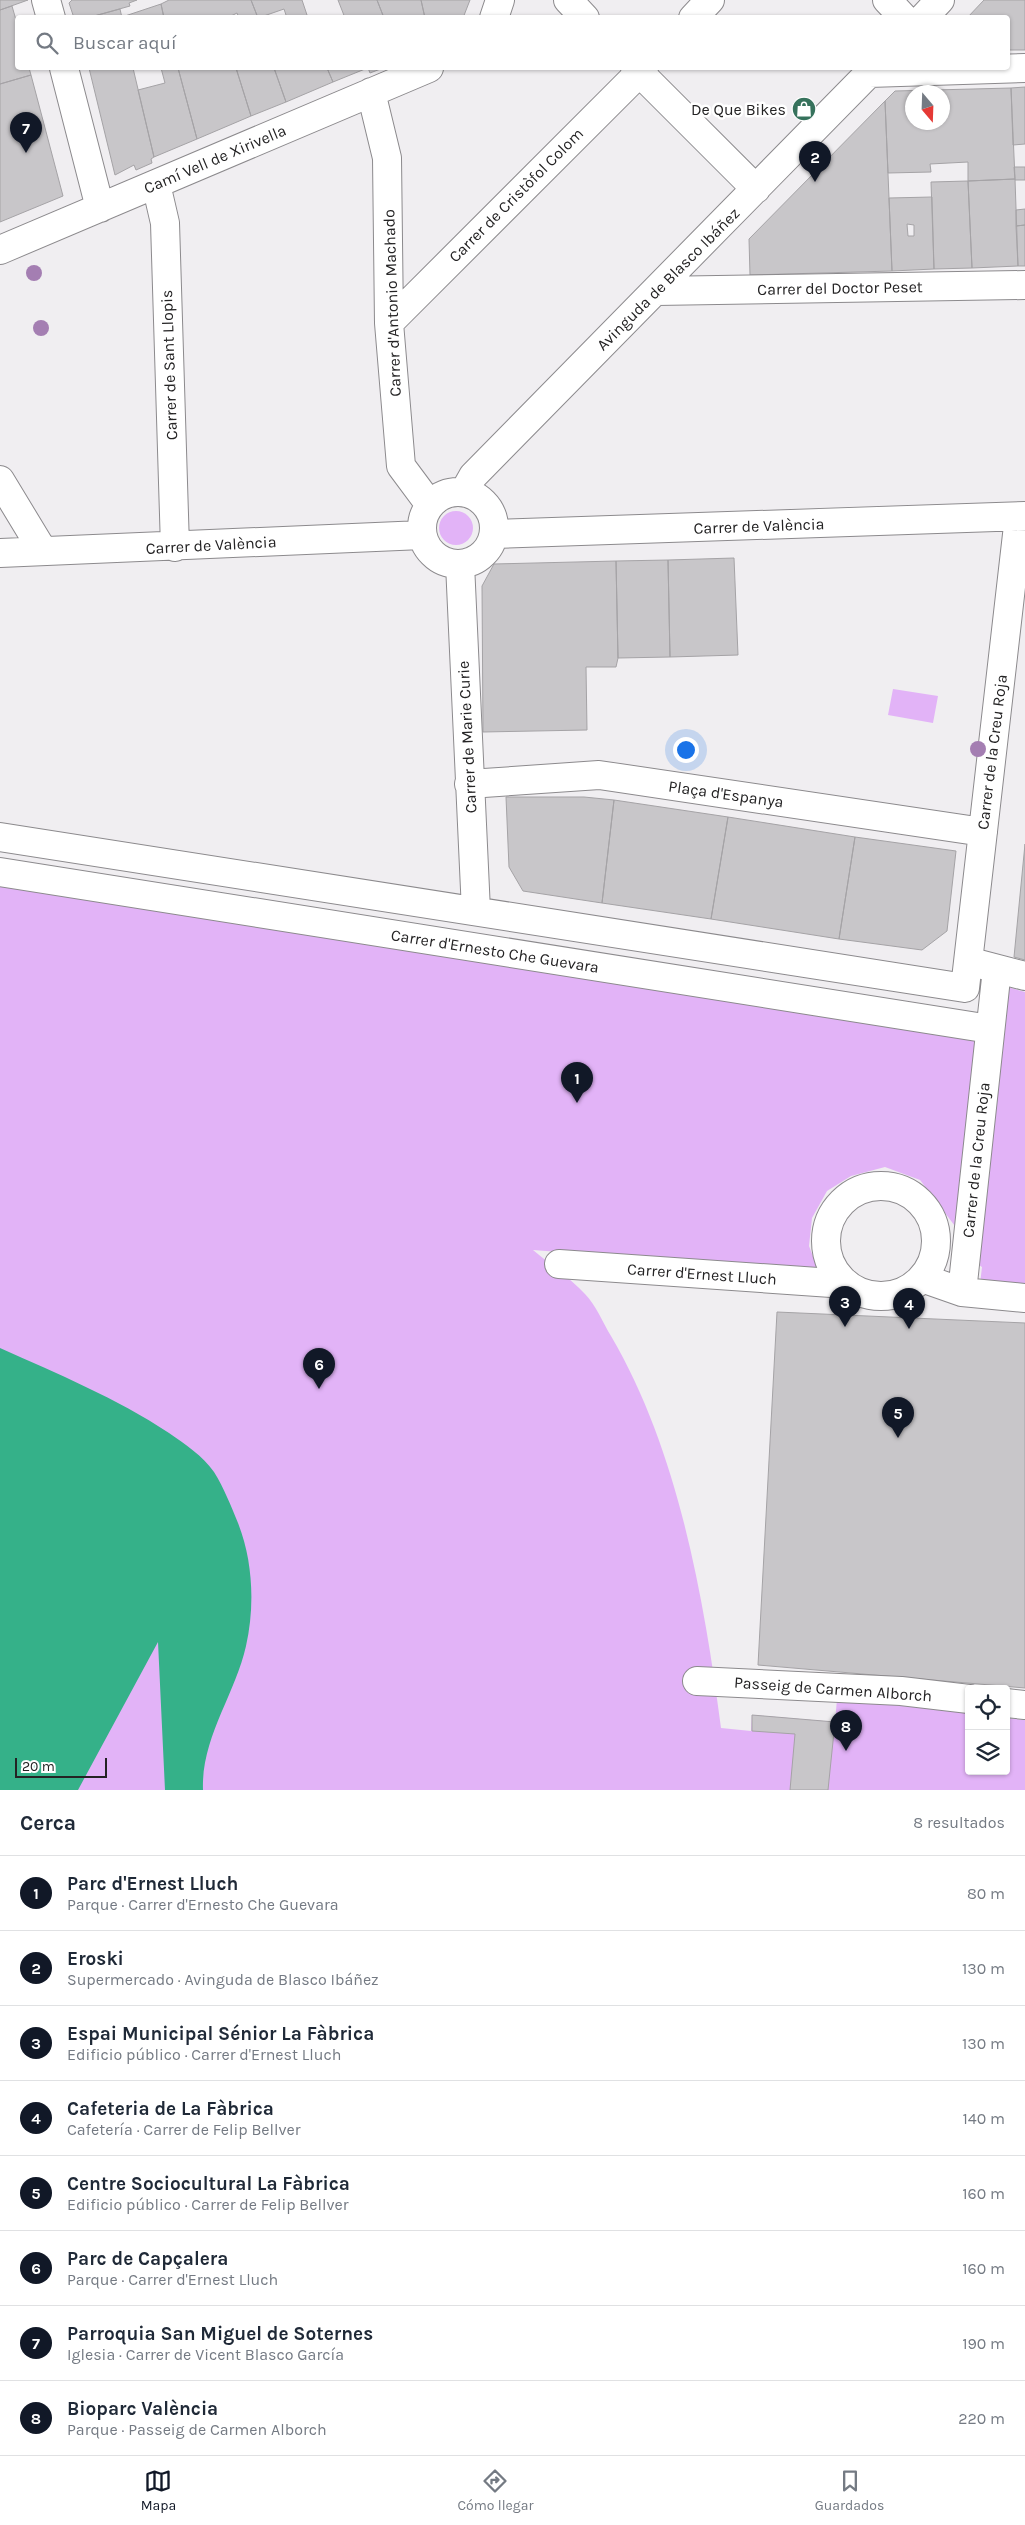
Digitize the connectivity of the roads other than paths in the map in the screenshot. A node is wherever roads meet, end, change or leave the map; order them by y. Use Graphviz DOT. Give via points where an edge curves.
graph roads {
  1 [pos="46,0"];
  2 [pos="500,0"];
  3 [pos="568,0"];
  4 [pos="710,0"];
  5 [pos="888,0"];
  6 [pos="940,0"];
  7 [pos="50,15"];
  8 [pos="495,15"];
  9 [pos="582,15"];
  10 [pos="696,15"];
  11 [pos="901,15"];
  12 [pos="926,15"];
  13 [pos="1010,68"];
  14 [pos="1025,68"];
  15 [pos="65,70"];
  16 [pos="424,70"];
  17 [pos="638,70"];
  18 [pos="640,70"];
  19 [pos="872,70"];
  20 [pos="371,92"];
  21 [pos="156,184"];
  22 [pos="756,189"];
  23 [pos="100,208"];
  24 [pos="0,250"];
  25 [pos="1025,285"];
  26 [pos="656,291"];
  27 [pos="389,323"];
  28 [pos="0,480"];
  29 [pos="464,492"];
  30 [pos="430,505"];
  31 [pos="1022,516"];
  32 [pos="494,534"];
  33 [pos="422,535"];
  34 [pos="175,547"];
  35 [pos="43,551"];
  36 [pos="0,554"];
  37 [pos="460,564"];
  38 [pos="469,784"];
  39 [pos="983,832"];
  40 [pos="0,837"];
  41 [pos="0,872"];
  42 [pos="476,910"];
  43 [pos="968,962"];
  44 [pos="997,969"];
  45 [pos="1025,976"];
  46 [pos="990,1029"];
  47 [pos="559,1264"];
  48 [pos="922,1278"];
  49 [pos="846,1284"];
  50 [pos="962,1292"];
  51 [pos="1025,1298"];
  52 [pos="697,1681"];
  53 [pos="965,1699"];
  54 [pos="1010,1703"];
  55 [pos="1025,1705"];
  1 -- 7 [label="street"];
  2 -- 8 [label="street"];
  3 -- 9 [label="street"];
  4 -- 10 [label="street"];
  5 -- 11 [label="street"];
  6 -- 12 [label="street"];
  13 -- 14 [label="street"];
  15 -- 23 [label="street"];
  16 -- 20 [label="street, Camí Vell de Xirivella"];
  17 -- 27 [label="street, Carrer de Cristòfol Colom"];
  18 -- 22 [label="street"];
  19 -- 22 [label="street, Avinguda de Blasco Ibáñez"];
  20 -- 21 [label="street, Camí Vell de Xirivella"];
  20 -- 27 [label="street, Carrer d'Antonio Machado" via="387,158"];
  21 -- 23 [label="street, Camí Vell de Xirivella"];
  21 -- 34 [label="street, Carrer de Sant Llopis" via="164,223"];
  22 -- 26 [label="street, Avinguda de Blasco Ibáñez"];
  23 -- 24 [label="street, Camí Vell de Xirivella"];
  25 -- 26 [label="street, Carrer del Doctor Peset"];
  26 -- 29 [label="street, Avinguda de Blasco Ibáñez" via="473,476"];
  27 -- 30 [label="street, Carrer d'Antonio Machado" via="401,466"];
  28 -- 35 [label="street"];
  29 -- 30 [label="street" via="452,492"];
  29 -- 32 [label="street" via="488,507 494,520"];
  30 -- 33 [label="street" via="424,514"];
  31 -- 32 [label="street, Carrer de València"];
  31 -- 39 [label="street, Carrer de la Creu Roja"];
  32 -- 37 [label="street" via="488,548 478,558"];
  33 -- 34 [label="street, Carrer de València"];
  33 -- 37 [label="street" via="436,556"];
  34 -- 35 [label="street, Carrer de València"];
  35 -- 36 [label="street, Carrer de València"];
  37 -- 38 [label="street, Carrer de Marie Curie"];
  38 -- 39 [label="street, Plaça d'Espanya" via="599,775"];
  38 -- 42 [label="street, Carrer de Marie Curie"];
  39 -- 43 [label="street, Carrer de la Creu Roja"];
  40 -- 42 [label="street"];
  41 -- 46 [label="street, Carrer d'Ernesto Che Guevara"];
  42 -- 43 [label="street, Carrer de la Creu Roja" via="964,988"];
  43 -- 44 [label="street"];
  44 -- 45 [label="street"];
  44 -- 46 [label="street, Carrer de la Creu Roja"];
  46 -- 50 [label="street, Carrer de la Creu Roja"];
  47 -- 49 [label="street, Carrer d'Ernest Lluch"];
  48 -- 49 [label="street" via="907,1290 888,1296 869,1295"];
  48 -- 49 [label="street" via="932,1261 937,1242 930,1215 919,1200 903,1189 873,1185 854,1192 839,1203 825,1231 825,1251 833,1270"];
  48 -- 50 [label="street"];
  50 -- 51 [label="street"];
  52 -- 53 [label="street, Passeig de Carmen Alborch" via="901,1691"];
  54 -- 55 [label="street"];
}
